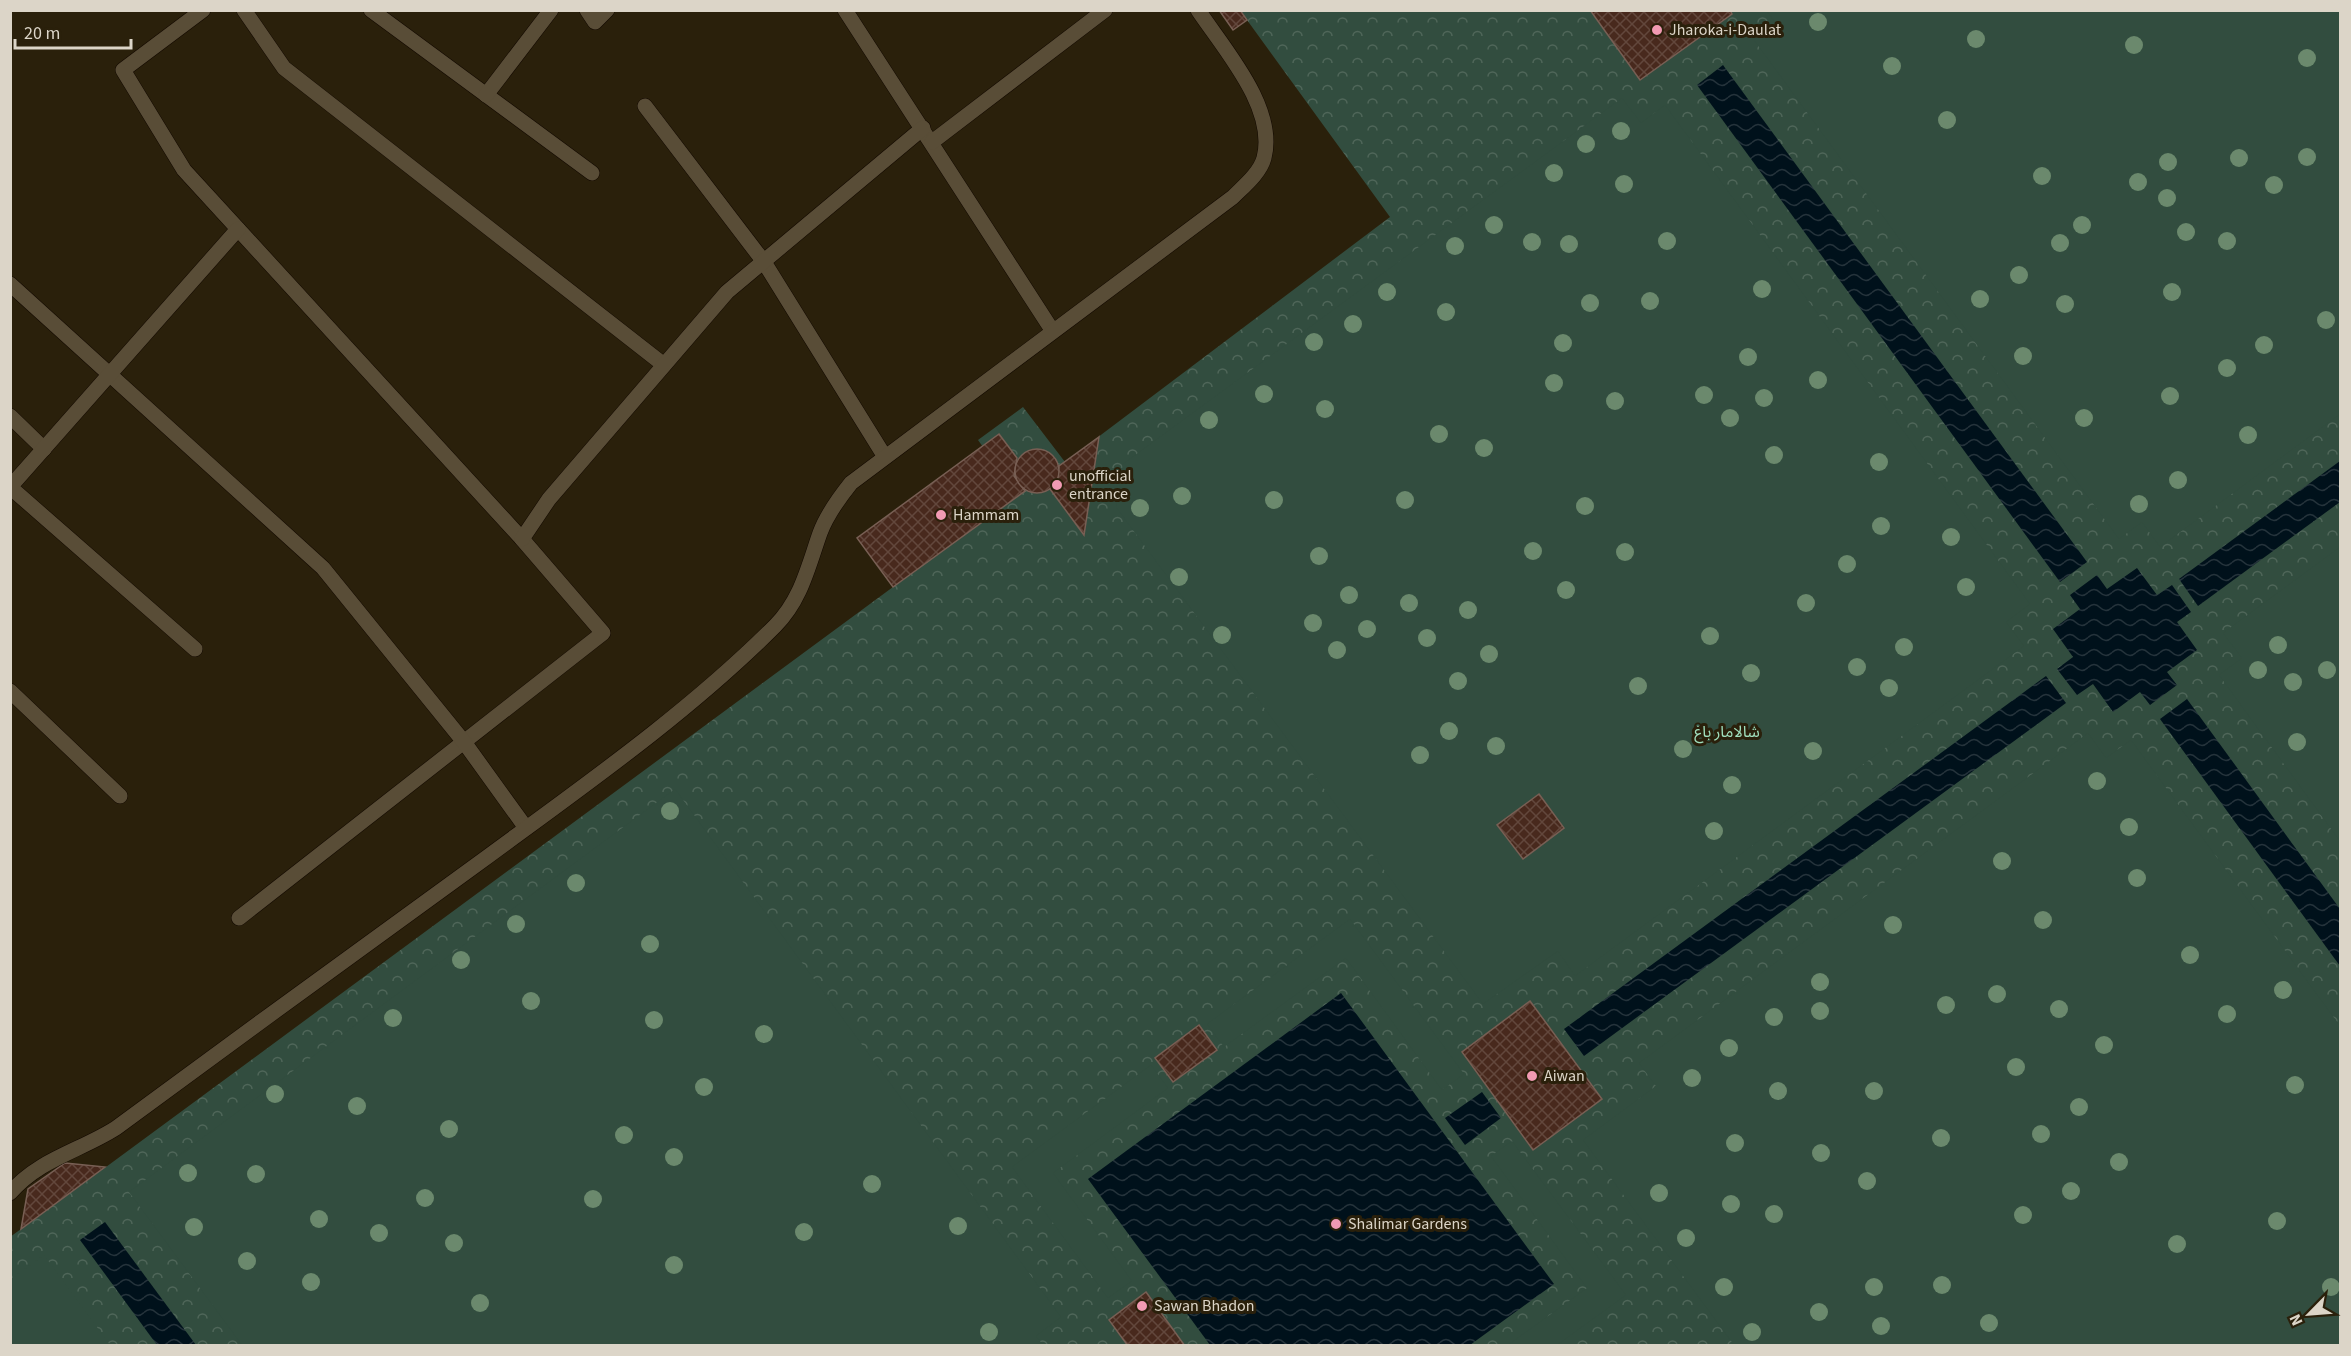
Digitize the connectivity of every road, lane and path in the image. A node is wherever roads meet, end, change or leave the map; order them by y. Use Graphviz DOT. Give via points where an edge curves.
graph roads {
  1 [pos="203,10"];
  2 [pos="244,10"];
  3 [pos="371,10"];
  4 [pos="551,10"];
  5 [pos="587,10"];
  6 [pos="608,10"];
  7 [pos="845,10"];
  8 [pos="1105,10"];
  9 [pos="1198,10"];
  10 [pos="486,96"];
  11 [pos="645,106"];
  12 [pos="923,128"];
  13 [pos="932,142"];
  14 [pos="592,173"];
  15 [pos="238,229"];
  16 [pos="764,262"];
  17 [pos="10,284"];
  18 [pos="1052,330"];
  19 [pos="664,365"];
  20 [pos="110,374"];
  21 [pos="10,416"];
  22 [pos="44,449"];
  23 [pos="885,457"];
  24 [pos="522,539"];
  25 [pos="195,649"];
  26 [pos="10,691"];
  27 [pos="464,742"];
  28 [pos="120,796"];
  29 [pos="526,828"];
  30 [pos="239,918"];
  31 [pos="10,1193"];
  1 -- 15 [label="street" via="123,70 184,170"];
  2 -- 19 [label="street" via="284,68"];
  3 -- 10 [label="street"];
  4 -- 10 [label="street"];
  5 -- 6 [label="street" via="595,22"];
  7 -- 12 [label="street"];
  8 -- 13 [label="street"];
  9 -- 18 [label="street" via="1250,88 1263,116 1264,159 1233,197"];
  10 -- 14 [label="street"];
  11 -- 16 [label="street"];
  12 -- 13 [label="street"];
  12 -- 16 [label="street"];
  13 -- 18 [label="street"];
  15 -- 20 [label="street"];
  15 -- 24 [label="street"];
  16 -- 19 [label="street" via="727,292"];
  16 -- 23 [label="street"];
  17 -- 20 [label="street"];
  18 -- 23 [label="street"];
  19 -- 24 [label="street" via="549,500"];
  20 -- 22 [label="street"];
  20 -- 27 [label="street" via="323,568"];
  21 -- 22 [label="street"];
  22 -- 25 [label="street" via="10,488"];
  23 -- 29 [label="street" via="852,483 836,502 795,602 776,625 684,707"];
  24 -- 27 [label="street" via="603,633"];
  26 -- 28 [label="street"];
  27 -- 29 [label="street"];
  27 -- 30 [label="street"];
  29 -- 31 [label="street" via="116,1128 93,1143 48,1161"];
}
